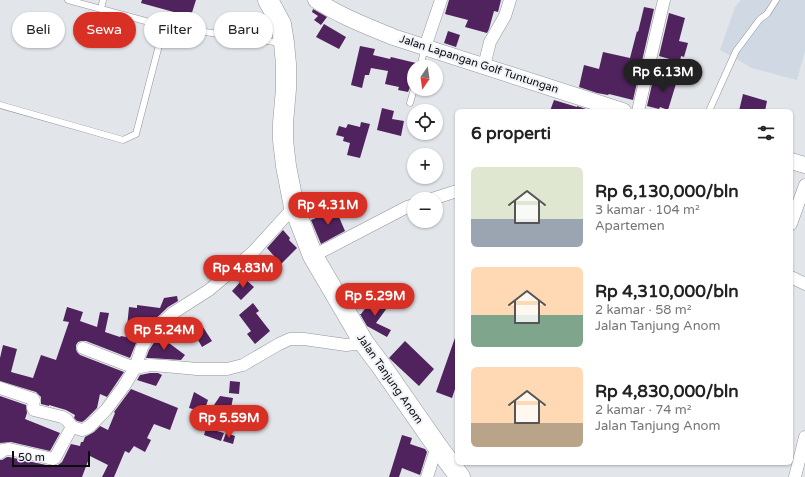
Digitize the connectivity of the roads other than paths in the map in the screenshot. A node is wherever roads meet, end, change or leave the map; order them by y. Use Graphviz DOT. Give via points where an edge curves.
graph roads {
  1 [pos="68,0"];
  2 [pos="103,0"];
  3 [pos="268,0"];
  4 [pos="316,0"];
  5 [pos="441,0"];
  6 [pos="510,0"];
  7 [pos="664,0"];
  8 [pos="776,0"];
  9 [pos="100,9"];
  10 [pos="144,21"];
  11 [pos="206,32"];
  12 [pos="284,44"];
  13 [pos="425,47"];
  14 [pos="158,48"];
  15 [pos="422,60"];
  16 [pos="484,66"];
  17 [pos="412,96"];
  18 [pos="410,103"];
  19 [pos="0,105"];
  20 [pos="617,109"];
  21 [pos="638,109"];
  22 [pos="710,109"];
  23 [pos="793,162"];
  24 [pos="805,165"];
  25 [pos="805,185"];
  26 [pos="455,192"];
  27 [pos="443,195"];
  28 [pos="294,207"];
  29 [pos="407,208"];
  30 [pos="793,218"];
  31 [pos="313,256"];
  32 [pos="793,278"];
  33 [pos="805,284"];
  34 [pos="364,343"];
  35 [pos="83,348"];
  36 [pos="136,368"];
  37 [pos="0,388"];
  38 [pos="72,427"];
  39 [pos="805,437"];
  40 [pos="437,446"];
  41 [pos="0,453"];
  42 [pos="427,477"];
  43 [pos="460,477"];
  44 [pos="795,477"];
  1 -- 9 [label="lane"];
  2 -- 9 [label="lane"];
  3 -- 12 [label="main road, Jalan Tanjung Anom" via="281,24"];
  4 -- 13 [label="street, Jalan Lapangan Golf Tuntungan" via="358,23"];
  5 -- 13 [label="street"];
  6 -- 16 [label="street" via="505,16 490,42"];
  7 -- 21 [label="street"];
  8 -- 22 [label="lane" via="736,51"];
  9 -- 10 [label="lane"];
  11 -- 12 [label="lane"];
  12 -- 28 [label="main road, Jalan Tanjung Anom" via="286,89 283,140"];
  13 -- 15 [label="lane"];
  13 -- 16 [label="street, Jalan Lapangan Golf Tuntungan"];
  14 -- 19 [label="lane" via="136,134 123,140"];
  16 -- 20 [label="street, Jalan Lapangan Golf Tuntungan"];
  17 -- 18 [label="lane"];
  23 -- 24 [label="street"];
  25 -- 30 [label="street"];
  26 -- 27 [label="street"];
  28 -- 31 [label="main road, Jalan Tanjung Anom"];
  28 -- 36 [label="street" via="254,251 228,274 209,290 173,313 151,333 142,348"];
  29 -- 31 [label="street"];
  31 -- 34 [label="main road, Jalan Tanjung Anom"];
  32 -- 33 [label="street"];
  34 -- 36 [label="street" via="346,345 290,339 243,365 226,369 165,366"];
  34 -- 40 [label="main road, Jalan Tanjung Anom"];
  35 -- 36 [label="street"];
  36 -- 38 [label="street" via="106,410 90,426 82,430"];
  37 -- 38 [label="street" via="34,400 34,410 62,417"];
  38 -- 41 [label="street" via="53,459 9,449"];
  39 -- 44 [label="street"];
  40 -- 42 [label="street"];
  40 -- 43 [label="main road, Jalan Tanjung Anom"];
}
